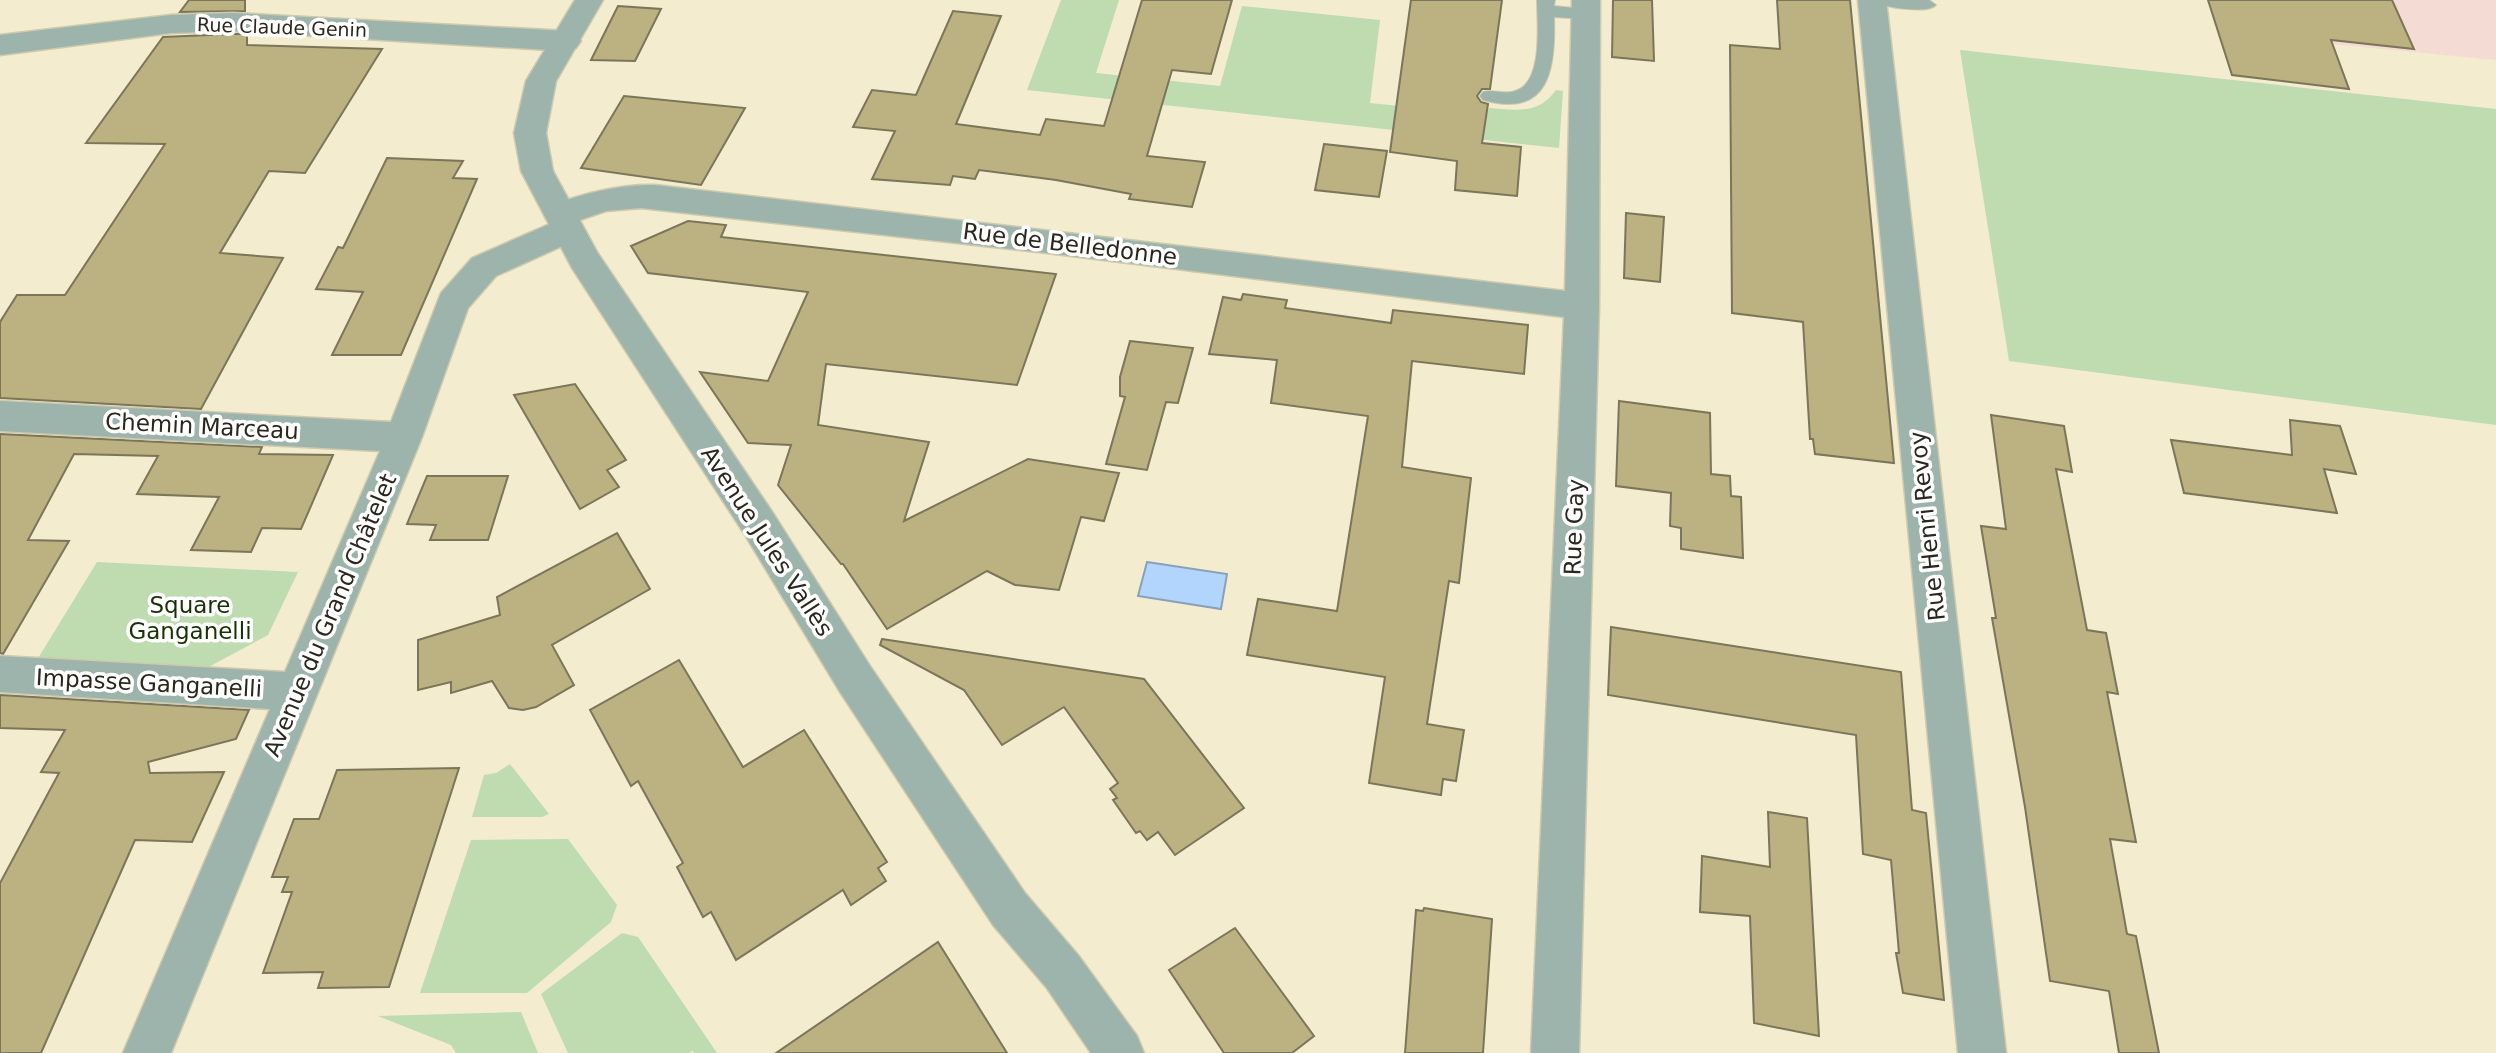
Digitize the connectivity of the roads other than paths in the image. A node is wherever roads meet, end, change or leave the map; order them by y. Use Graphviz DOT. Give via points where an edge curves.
graph roads {
  1 [pos="252,0"];
  2 [pos="589,0"];
  3 [pos="1872,0"];
  4 [pos="1882,0"];
  5 [pos="1545,5"];
  6 [pos="1927,5"];
  7 [pos="1586,7"];
  8 [pos="233,22"];
  9 [pos="566,41"];
  10 [pos="0,45"];
  11 [pos="1489,96"];
  12 [pos="564,222"];
  13 [pos="1582,306"];
  14 [pos="0,416"];
  15 [pos="404,437"];
  16 [pos="0,674"];
  17 [pos="299,692"];
  18 [pos="147,1053"];
  19 [pos="1120,1053"];
  20 [pos="1555,1053"];
  21 [pos="1982,1053"];
  1 -- 8 [label="street"];
  2 -- 9 [label="street, Avenue Jules Vallès"];
  3 -- 21 [label="street, Rue Henri Revoy"];
  4 -- 6 [label="lane"];
  5 -- 7 [label="lane"];
  5 -- 11 [label="lane" via="1543,70 1538,85 1515,98"];
  7 -- 13 [label="street, Rue Gay"];
  8 -- 9 [label="street, Rue Claude Genin"];
  8 -- 10 [label="street, Rue Claude Genin" via="171,24"];
  9 -- 12 [label="street, Avenue Jules Vallès" via="541,81 530,133 537,171"];
  12 -- 13 [label="street, Rue de Belledonne" via="606,198 655,197"];
  12 -- 15 [label="street, Avenue du Grand Châtelet" via="484,267 453,302"];
  12 -- 19 [label="street, Avenue Jules Vallès" via="855,679 1009,909 1062,971"];
  13 -- 20 [label="street, Rue Gay"];
  14 -- 15 [label="street, Chemin Marceau"];
  15 -- 17 [label="street, Avenue du Grand Châtelet"];
  16 -- 17 [label="street, Impasse Ganganelli"];
  17 -- 18 [label="street, Avenue du Grand Châtelet"];
}
